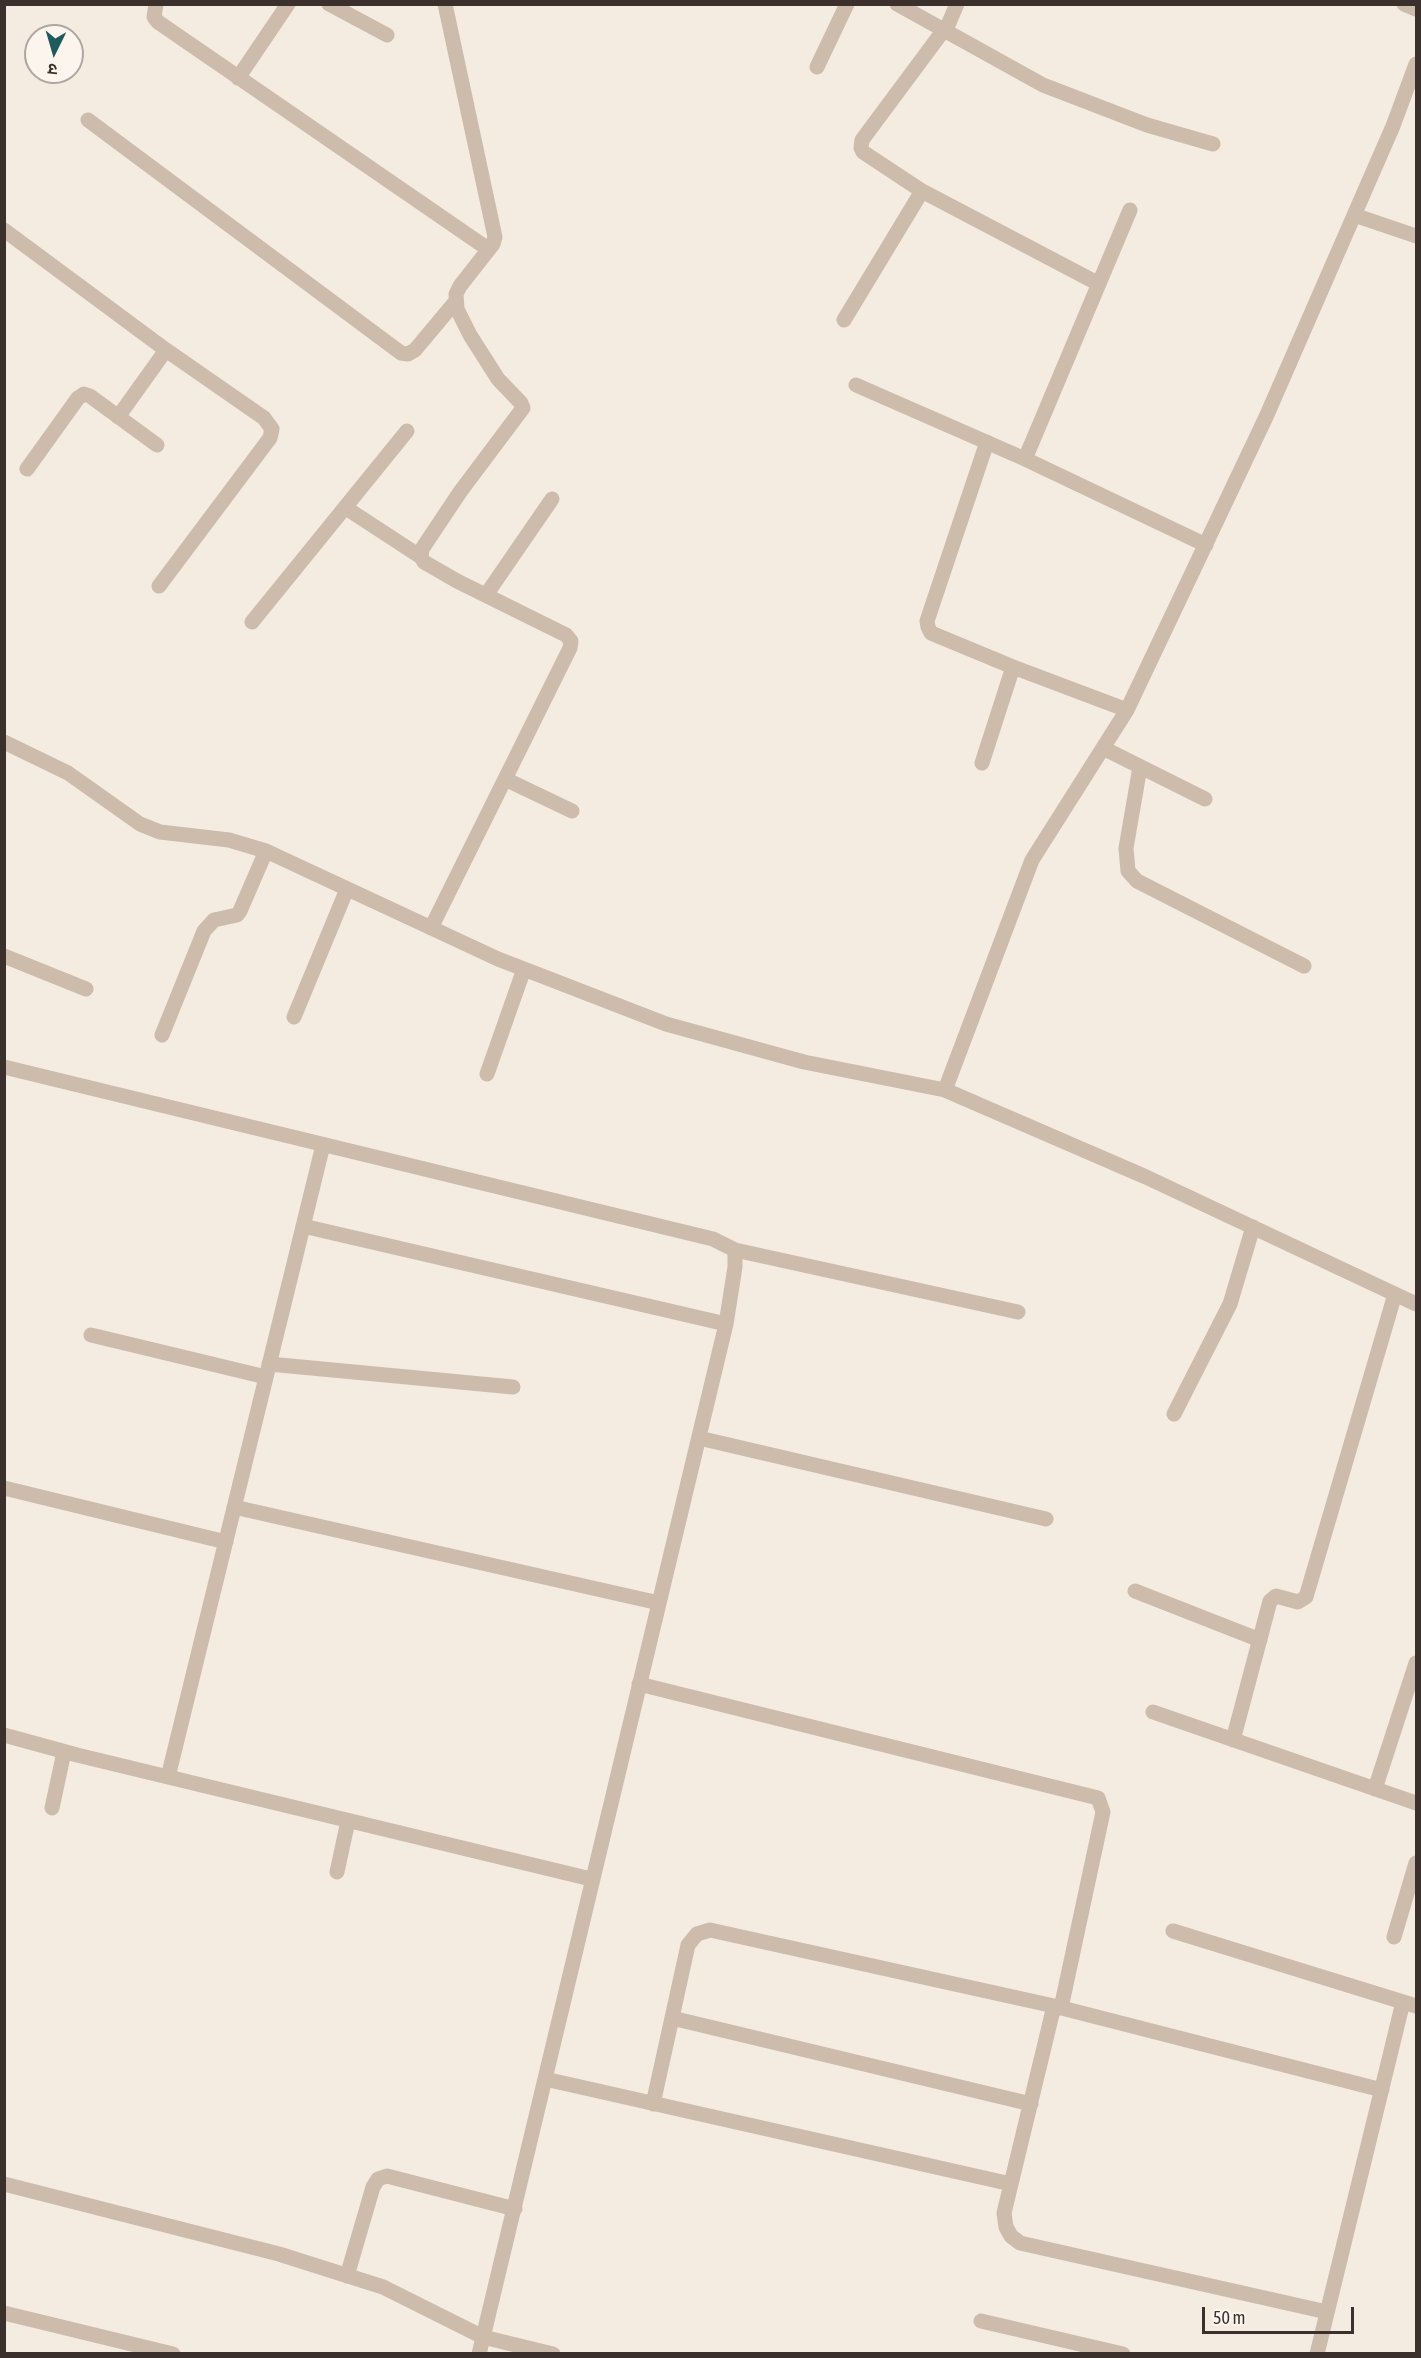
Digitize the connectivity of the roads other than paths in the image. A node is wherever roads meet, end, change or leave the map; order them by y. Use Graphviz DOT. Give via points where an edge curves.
graph roads {
  1 [pos="156,4"];
  2 [pos="288,4"];
  3 [pos="329,4"];
  4 [pos="445,4"];
  5 [pos="847,4"];
  6 [pos="897,4"];
  7 [pos="957,4"];
  8 [pos="1404,4"];
  9 [pos="1416,9"];
  10 [pos="944,32"];
  11 [pos="387,35"];
  12 [pos="1416,64"];
  13 [pos="817,67"];
  14 [pos="238,78"];
  15 [pos="88,120"];
  16 [pos="1213,144"];
  17 [pos="922,191"];
  18 [pos="1130,210"];
  19 [pos="1354,216"];
  20 [pos="4,230"];
  21 [pos="1416,236"];
  22 [pos="488,249"];
  23 [pos="1099,284"];
  24 [pos="456,301"];
  25 [pos="844,320"];
  26 [pos="166,350"];
  27 [pos="856,385"];
  28 [pos="118,417"];
  29 [pos="407,431"];
  30 [pos="987,442"];
  31 [pos="157,445"];
  32 [pos="1025,459"];
  33 [pos="27,469"];
  34 [pos="552,499"];
  35 [pos="346,508"];
  36 [pos="1206,545"];
  37 [pos="421,557"];
  38 [pos="159,586"];
  39 [pos="486,595"];
  40 [pos="252,622"];
  41 [pos="1013,667"];
  42 [pos="1127,710"];
  43 [pos="4,742"];
  44 [pos="1103,748"];
  45 [pos="982,763"];
  46 [pos="1140,767"];
  47 [pos="505,779"];
  48 [pos="1205,799"];
  49 [pos="572,811"];
  50 [pos="266,851"];
  51 [pos="347,889"];
  52 [pos="431,928"];
  53 [pos="4,956"];
  54 [pos="1304,966"];
  55 [pos="524,969"];
  56 [pos="86,989"];
  57 [pos="294,1017"];
  58 [pos="162,1035"];
  59 [pos="4,1067"];
  60 [pos="487,1074"];
  61 [pos="945,1090"];
  62 [pos="323,1145"];
  63 [pos="303,1226"];
  64 [pos="1253,1227"];
  65 [pos="735,1250"];
  66 [pos="1395,1294"];
  67 [pos="1416,1304"];
  68 [pos="1018,1312"];
  69 [pos="726,1324"];
  70 [pos="91,1335"];
  71 [pos="268,1371"];
  72 [pos="513,1387"];
  73 [pos="1173,1414"];
  74 [pos="699,1438"];
  75 [pos="4,1488"];
  76 [pos="234,1507"];
  77 [pos="1046,1519"];
  78 [pos="226,1542"];
  79 [pos="1135,1591"];
  80 [pos="659,1603"];
  81 [pos="1260,1640"];
  82 [pos="1415,1672"];
  83 [pos="639,1684"];
  84 [pos="1154,1712"];
  85 [pos="4,1735"];
  86 [pos="1233,1740"];
  87 [pos="64,1752"];
  88 [pos="168,1777"];
  89 [pos="1375,1789"];
  90 [pos="1416,1803"];
  91 [pos="52,1808"];
  92 [pos="348,1821"];
  93 [pos="1416,1863"];
  94 [pos="337,1872"];
  95 [pos="591,1879"];
  96 [pos="1173,1931"];
  97 [pos="1394,1937"];
  98 [pos="1410,2004"];
  99 [pos="1058,2007"];
  100 [pos="672,2018"];
  101 [pos="544,2079"];
  102 [pos="1382,2090"];
  103 [pos="653,2104"];
  104 [pos="1030,2104"];
  105 [pos="4,2184"];
  106 [pos="1011,2184"];
  107 [pos="515,2209"];
  108 [pos="347,2276"];
  109 [pos="1327,2312"];
  110 [pos="4,2313"];
  111 [pos="981,2321"];
  112 [pos="483,2337"];
  113 [pos="173,2354"];
  114 [pos="479,2354"];
  115 [pos="553,2354"];
  116 [pos="1124,2354"];
  117 [pos="1317,2354"];
  1 -- 14 [label="street" via="154,17 158,22"];
  2 -- 14 [label="street"];
  3 -- 11 [label="street"];
  4 -- 22 [label="street" via="494,228 495,237"];
  5 -- 13 [label="street"];
  6 -- 10 [label="street"];
  7 -- 10 [label="street"];
  8 -- 9 [label="street"];
  10 -- 16 [label="street" via="1062,92"];
  10 -- 17 [label="street" via="862,140 863,152"];
  12 -- 19 [label="street" via="1394,126"];
  14 -- 22 [label="street"];
  15 -- 24 [label="street" via="400,353 415,350"];
  17 -- 23 [label="street"];
  17 -- 25 [label="street"];
  18 -- 23 [label="street"];
  19 -- 21 [label="street"];
  19 -- 36 [label="street"];
  20 -- 26 [label="street"];
  22 -- 24 [label="street" via="460,286"];
  23 -- 32 [label="street"];
  24 -- 37 [label="street" via="470,336 522,408 460,492 422,549"];
  26 -- 28 [label="street"];
  26 -- 38 [label="street" via="264,418 272,429 270,438"];
  27 -- 30 [label="street"];
  28 -- 31 [label="street"];
  28 -- 33 [label="street" via="84,394"];
  29 -- 35 [label="street"];
  30 -- 32 [label="street"];
  30 -- 41 [label="street" via="927,621 931,633"];
  32 -- 36 [label="street"];
  34 -- 39 [label="street"];
  35 -- 37 [label="street"];
  35 -- 40 [label="street"];
  36 -- 42 [label="street"];
  37 -- 39 [label="street"];
  39 -- 47 [label="street" via="571,641"];
  41 -- 42 [label="street"];
  41 -- 45 [label="street"];
  42 -- 44 [label="street"];
  43 -- 50 [label="street" via="68,773 140,824 160,832 229,840"];
  44 -- 46 [label="street"];
  44 -- 61 [label="street" via="1032,860"];
  46 -- 48 [label="street"];
  46 -- 54 [label="street" via="1126,848 1128,871 1137,881"];
  47 -- 49 [label="street"];
  47 -- 52 [label="street"];
  50 -- 51 [label="street"];
  50 -- 58 [label="street" via="237,915 214,920 204,931"];
  51 -- 52 [label="street"];
  51 -- 57 [label="street"];
  52 -- 55 [label="street"];
  53 -- 56 [label="street"];
  55 -- 60 [label="street"];
  55 -- 61 [label="street" via="666,1024 804,1062"];
  59 -- 62 [label="street"];
  61 -- 64 [label="street"];
  62 -- 63 [label="street"];
  62 -- 65 [label="street" via="713,1239"];
  63 -- 69 [label="street"];
  63 -- 71 [label="street"];
  64 -- 66 [label="street"];
  64 -- 73 [label="street" via="1230,1304"];
  65 -- 68 [label="street"];
  65 -- 69 [label="street"];
  66 -- 67 [label="street"];
  66 -- 81 [label="street" via="1306,1597 1298,1602 1273,1597"];
  69 -- 74 [label="street"];
  70 -- 71 [label="street"];
  71 -- 72 [label="street"];
  71 -- 76 [label="street"];
  74 -- 77 [label="street"];
  74 -- 80 [label="street"];
  75 -- 78 [label="street"];
  76 -- 78 [label="street"];
  76 -- 80 [label="street"];
  78 -- 88 [label="street"];
  79 -- 81 [label="street"];
  80 -- 83 [label="street"];
  81 -- 86 [label="street"];
  82 -- 89 [label="street"];
  83 -- 95 [label="street"];
  83 -- 99 [label="street" via="1098,1798 1103,1812"];
  84 -- 86 [label="street"];
  85 -- 87 [label="street"];
  86 -- 89 [label="street"];
  87 -- 88 [label="street"];
  87 -- 91 [label="street"];
  88 -- 92 [label="street"];
  89 -- 90 [label="street"];
  92 -- 94 [label="street"];
  92 -- 95 [label="street"];
  93 -- 97 [label="street"];
  95 -- 101 [label="street"];
  96 -- 98 [label="street"];
  98 -- 102 [label="street"];
  99 -- 100 [label="street" via="710,1930 697,1934 688,1945"];
  99 -- 102 [label="street"];
  99 -- 104 [label="street"];
  100 -- 103 [label="street"];
  100 -- 104 [label="street"];
  101 -- 103 [label="street"];
  101 -- 107 [label="street"];
  102 -- 109 [label="street"];
  103 -- 106 [label="street"];
  104 -- 106 [label="street"];
  105 -- 108 [label="street" via="279,2254"];
  106 -- 109 [label="street" via="1004,2213 1006,2227 1020,2243"];
  107 -- 108 [label="street" via="387,2176 378,2179"];
  107 -- 112 [label="street"];
  108 -- 112 [label="street" via="382,2287"];
  109 -- 117 [label="street"];
  110 -- 113 [label="street"];
  111 -- 116 [label="street"];
  112 -- 114 [label="street"];
  112 -- 115 [label="street"];
}
